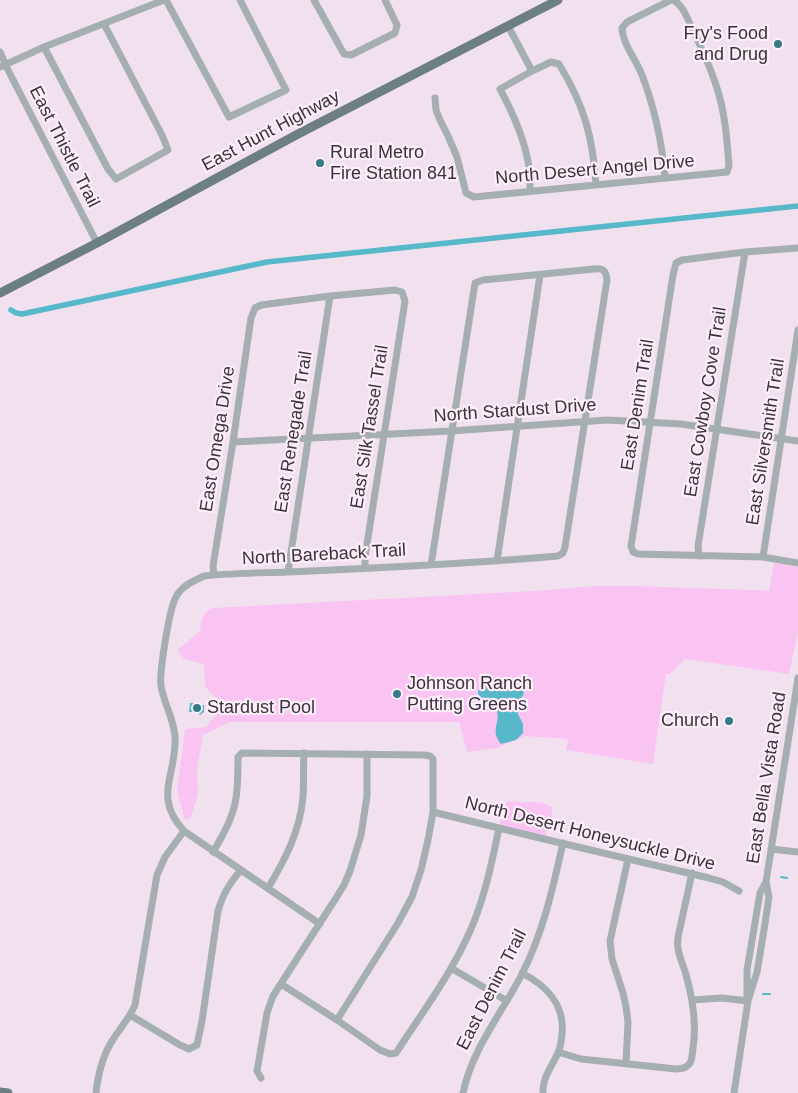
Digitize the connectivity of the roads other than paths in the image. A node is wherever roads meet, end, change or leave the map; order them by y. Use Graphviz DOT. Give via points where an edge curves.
graph roads {
  1 [pos="165,0"];
  2 [pos="240,0"];
  3 [pos="314,0"];
  4 [pos="385,0"];
  5 [pos="558,0"];
  6 [pos="672,0"];
  7 [pos="104,24"];
  8 [pos="508,26"];
  9 [pos="44,47"];
  10 [pos="0,52"];
  11 [pos="2,66"];
  12 [pos="532,71"];
  13 [pos="435,98"];
  14 [pos="665,178"];
  15 [pos="596,185"];
  16 [pos="530,191"];
  17 [pos="97,244"];
  18 [pos="798,248"];
  19 [pos="745,252"];
  20 [pos="540,275"];
  21 [pos="0,293"];
  22 [pos="330,296"];
  23 [pos="798,330"];
  24 [pos="586,421"];
  25 [pos="650,422"];
  26 [pos="518,426"];
  27 [pos="717,428"];
  28 [pos="451,431"];
  29 [pos="384,434"];
  30 [pos="308,438"];
  31 [pos="782,438"];
  32 [pos="798,441"];
  33 [pos="233,442"];
  34 [pos="699,556"];
  35 [pos="763,558"];
  36 [pos="497,561"];
  37 [pos="798,563"];
  38 [pos="431,565"];
  39 [pos="365,568"];
  40 [pos="288,572"];
  41 [pos="214,575"];
  42 [pos="798,678"];
  43 [pos="304,753"];
  44 [pos="368,754"];
  45 [pos="433,812"];
  46 [pos="500,828"];
  47 [pos="184,831"];
  48 [pos="563,843"];
  49 [pos="771,849"];
  50 [pos="213,852"];
  51 [pos="798,852"];
  52 [pos="628,859"];
  53 [pos="241,870"];
  54 [pos="692,873"];
  55 [pos="268,888"];
  56 [pos="739,891"];
  57 [pos="320,924"];
  58 [pos="450,968"];
  59 [pos="522,973"];
  60 [pos="281,984"];
  61 [pos="692,1000"];
  62 [pos="508,1001"];
  63 [pos="748,1002"];
  64 [pos="130,1015"];
  65 [pos="337,1020"];
  66 [pos="558,1052"];
  67 [pos="626,1063"];
  68 [pos="261,1078"];
  69 [pos="0,1092"];
  70 [pos="8,1093"];
  71 [pos="96,1093"];
  72 [pos="463,1093"];
  73 [pos="543,1093"];
  74 [pos="734,1093"];
  1 -- 2 [label="street" via="228,117 286,90"];
  1 -- 7 [label="street"];
  3 -- 4 [label="street" via="344,54 351,55 395,33 397,25"];
  5 -- 8 [label="main road, East Hunt Highway"];
  6 -- 14 [label="street" via="627,22 622,28 622,36 650,97 658,126"];
  6 -- 14 [label="street, North Desert Angel Drive" via="679,3 688,19 717,86 729,166 727,172"];
  7 -- 9 [label="street"];
  7 -- 9 [label="street" via="168,150 116,178 108,169"];
  8 -- 12 [label="street"];
  8 -- 17 [label="main road, East Hunt Highway" via="298,134"];
  9 -- 11 [label="street"];
  10 -- 11 [label="street, East Thistle Trail"];
  11 -- 17 [label="street, East Thistle Trail"];
  12 -- 15 [label="street" via="551,62 559,64 588,126"];
  12 -- 16 [label="street" via="500,89 522,140 529,167"];
  13 -- 16 [label="street, North Desert Angel Drive" via="436,110 458,157 466,194"];
  14 -- 15 [label="street, North Desert Angel Drive"];
  15 -- 16 [label="street, North Desert Angel Drive"];
  17 -- 21 [label="main road, East Hunt Highway"];
  18 -- 19 [label="street"];
  19 -- 25 [label="street, East Denim Trail" via="676,263"];
  19 -- 27 [label="street, East Cowboy Cove Trail"];
  20 -- 24 [label="street" via="600,268 606,273"];
  20 -- 26 [label="street"];
  20 -- 28 [label="street" via="483,280 475,284"];
  22 -- 29 [label="street, East Silk Tassel Trail" via="402,292 405,301"];
  22 -- 30 [label="street, East Renegade Trail"];
  22 -- 33 [label="street, East Omega Drive" via="254,308"];
  23 -- 31 [label="street, East Silversmith Trail"];
  24 -- 25 [label="street, North Stardust Drive"];
  24 -- 26 [label="street, North Stardust Drive"];
  24 -- 36 [label="street, North Bareback Trail" via="563,553"];
  25 -- 27 [label="street, North Stardust Drive"];
  25 -- 34 [label="street, East Denim Trail" via="633,552"];
  26 -- 28 [label="street, North Stardust Drive"];
  26 -- 36 [label="street"];
  27 -- 31 [label="street, North Stardust Drive"];
  27 -- 34 [label="street, East Cowboy Cove Trail"];
  28 -- 29 [label="street, North Stardust Drive"];
  28 -- 38 [label="street"];
  29 -- 30 [label="street, North Stardust Drive"];
  29 -- 39 [label="street, East Silk Tassel Trail"];
  30 -- 33 [label="street, North Stardust Drive"];
  30 -- 40 [label="street, East Renegade Trail"];
  31 -- 32 [label="street, North Stardust Drive"];
  31 -- 35 [label="street, East Silversmith Trail"];
  33 -- 41 [label="street, East Omega Drive"];
  34 -- 35 [label="street"];
  35 -- 37 [label="street"];
  36 -- 38 [label="street, North Bareback Trail"];
  38 -- 39 [label="street, North Bareback Trail"];
  39 -- 40 [label="street, North Bareback Trail"];
  40 -- 41 [label="street, North Bareback Trail"];
  41 -- 47 [label="street, North Bareback Trail" via="190,583 175,599 160,680 175,730 176,746 168,804 174,821"];
  42 -- 49 [label="street, East Bella Vista Road"];
  43 -- 44 [label="street"];
  43 -- 50 [label="street" via="242,753 238,757 235,806"];
  43 -- 55 [label="street" via="300,816 289,850"];
  44 -- 45 [label="street" via="430,756 433,759"];
  44 -- 57 [label="street" via="367,796 356,854 344,885"];
  45 -- 46 [label="street, North Desert Honeysuckle Drive"];
  45 -- 65 [label="street" via="412,896"];
  46 -- 48 [label="street, North Desert Honeysuckle Drive"];
  46 -- 58 [label="street" via="484,896"];
  47 -- 50 [label="street"];
  47 -- 64 [label="street" via="165,857 157,875 138,995"];
  48 -- 52 [label="street, North Desert Honeysuckle Drive"];
  48 -- 59 [label="street, East Denim Trail" via="543,924"];
  49 -- 51 [label="street"];
  49 -- 63 [label="street, East Bella Vista Road" via="766,882 769,897 758,972"];
  50 -- 53 [label="street"];
  52 -- 54 [label="street, North Desert Honeysuckle Drive"];
  52 -- 67 [label="street" via="610,941 628,1022"];
  53 -- 55 [label="street"];
  53 -- 64 [label="street" via="223,895 218,911 196,1045 190,1049 180,1045"];
  54 -- 56 [label="street, North Desert Honeysuckle Drive" via="723,882"];
  54 -- 61 [label="street" via="677,946"];
  55 -- 57 [label="street"];
  57 -- 60 [label="street"];
  58 -- 62 [label="street"];
  58 -- 65 [label="street" via="396,1053 380,1050"];
  59 -- 62 [label="street, East Denim Trail"];
  59 -- 66 [label="street" via="535,980 555,999 563,1029"];
  60 -- 65 [label="street"];
  60 -- 68 [label="street" via="272,996 267,1014 257,1071"];
  61 -- 63 [label="street" via="722,998"];
  61 -- 67 [label="street" via="694,1041 687,1068"];
  62 -- 72 [label="street, East Denim Trail" via="472,1063"];
  63 -- 74 [label="street, East Bella Vista Road"];
  64 -- 71 [label="street" via="105,1054"];
  66 -- 67 [label="street" via="581,1059"];
  66 -- 73 [label="street" via="544,1082"];
  69 -- 70 [label="main road"];
}
